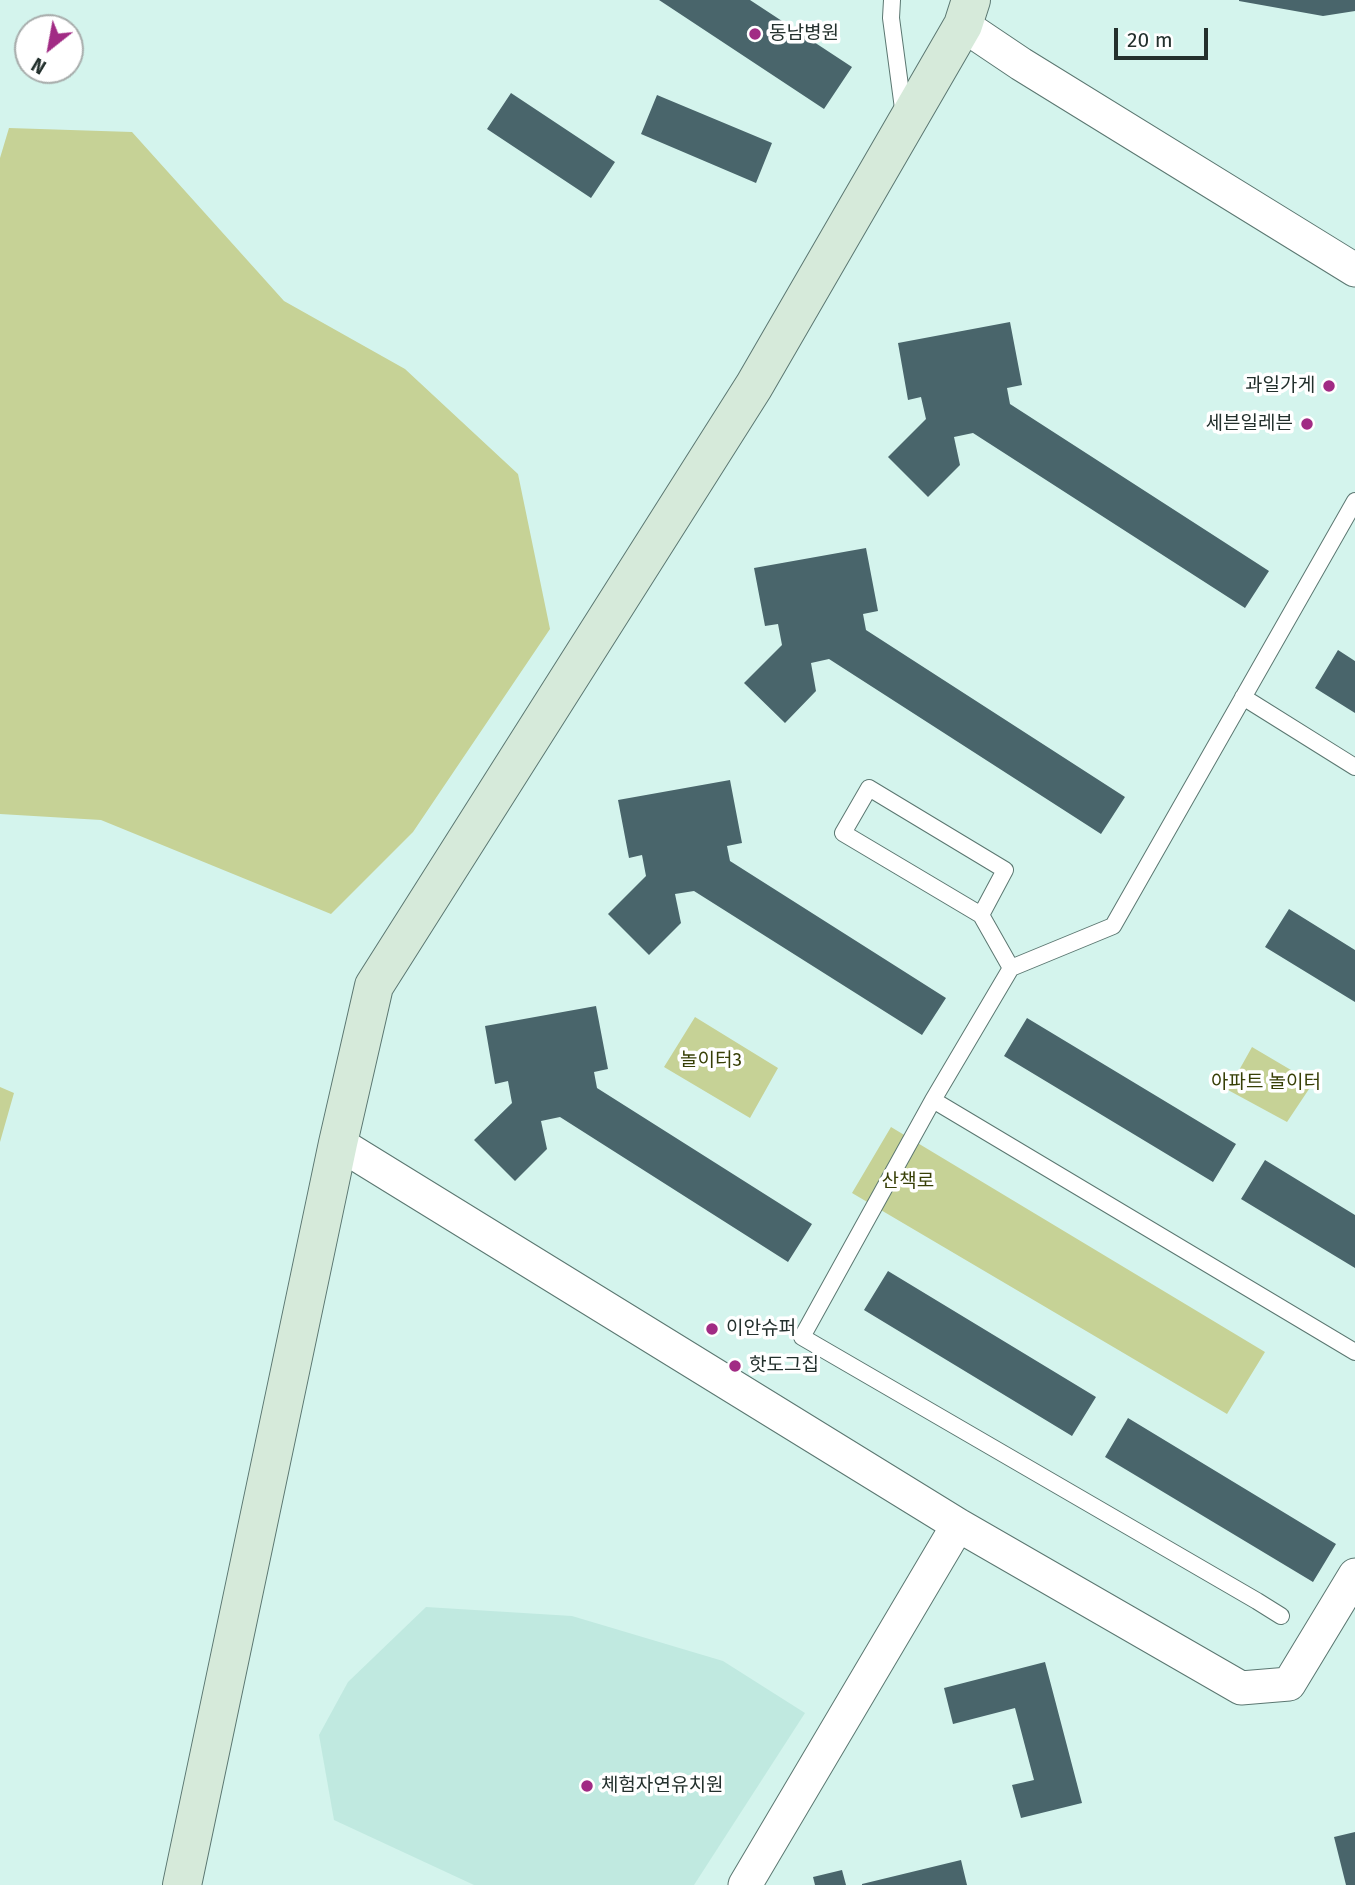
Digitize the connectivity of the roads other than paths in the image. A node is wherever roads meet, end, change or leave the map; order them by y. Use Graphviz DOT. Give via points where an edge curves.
graph roads {
  1 [pos="892,0"];
  2 [pos="967,13"];
  3 [pos="905,126"];
  4 [pos="1355,270"];
  5 [pos="1355,501"];
  6 [pos="1243,697"];
  7 [pos="1355,766"];
  8 [pos="981,915"];
  9 [pos="1011,968"];
  10 [pos="933,1100"];
  11 [pos="338,1143"];
  12 [pos="1355,1352"];
  13 [pos="958,1525"];
  14 [pos="1355,1575"];
  15 [pos="1281,1616"];
  16 [pos="182,1885"];
  17 [pos="745,1885"];
  1 -- 3 [label="lane"];
  2 -- 3 [label="street"];
  2 -- 4 [label="street" via="1021,64"];
  3 -- 11 [label="street" via="754,386 374,986"];
  5 -- 6 [label="lane"];
  6 -- 7 [label="lane"];
  6 -- 9 [label="lane" via="1113,926"];
  8 -- 8 [label="lane" via="843,833 869,788 1005,870"];
  8 -- 9 [label="lane"];
  9 -- 10 [label="lane"];
  10 -- 12 [label="lane"];
  10 -- 15 [label="lane" via="802,1337"];
  11 -- 13 [label="street"];
  11 -- 16 [label="street"];
  13 -- 14 [label="street" via="1241,1688 1289,1684"];
  13 -- 17 [label="street"];
}
